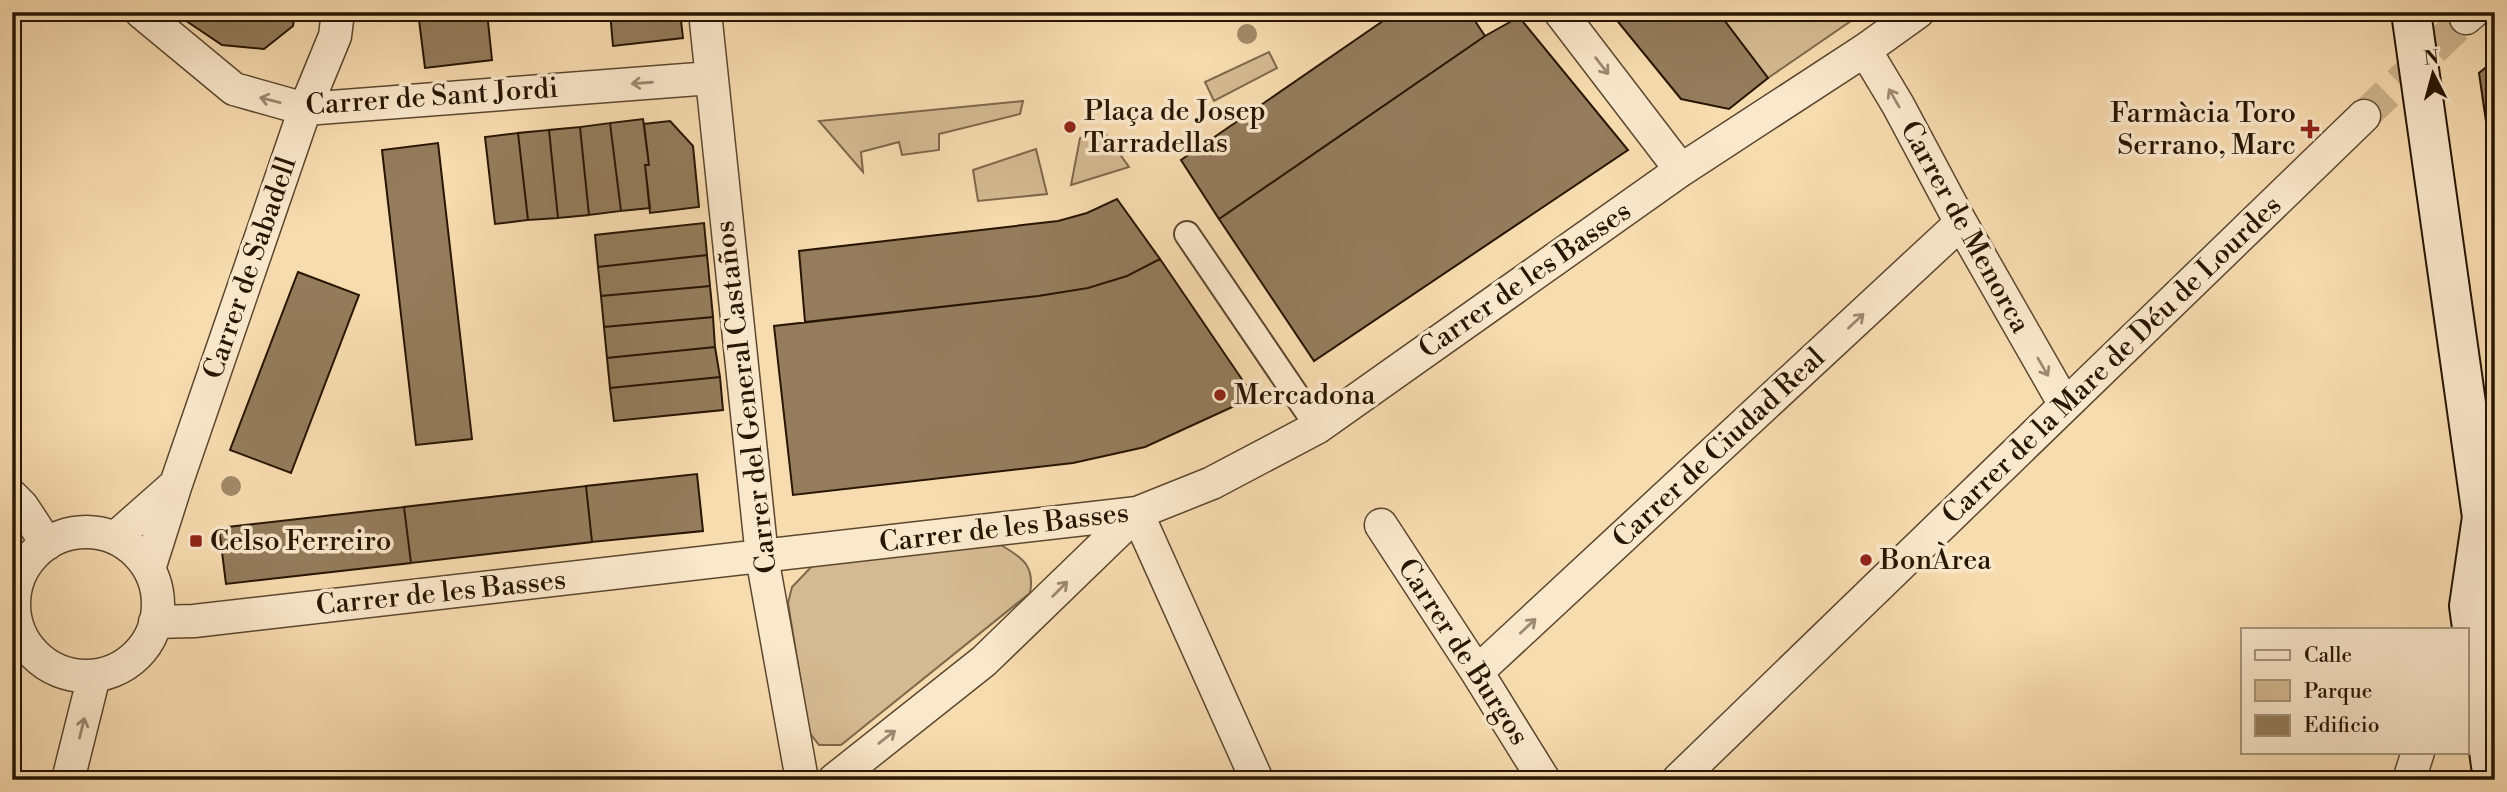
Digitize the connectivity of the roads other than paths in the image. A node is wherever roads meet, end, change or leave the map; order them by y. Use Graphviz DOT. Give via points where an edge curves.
graph roads {
  1 [pos="141,12"];
  2 [pos="338,12"];
  3 [pos="705,12"];
  4 [pos="1560,12"];
  5 [pos="1918,12"];
  6 [pos="2411,12"];
  7 [pos="1866,50"];
  8 [pos="710,78"];
  9 [pos="305,109"];
  10 [pos="2364,116"];
  11 [pos="1682,170"];
  12 [pos="1961,223"];
  13 [pos="1187,234"];
  14 [pos="2065,405"];
  15 [pos="1318,427"];
  16 [pos="2485,472"];
  17 [pos="176,485"];
  18 [pos="12,496"];
  19 [pos="1137,513"];
  20 [pos="1381,526"];
  21 [pos="2488,533"];
  22 [pos="115,538"];
  23 [pos="47,544"];
  24 [pos="762,557"];
  25 [pos="149,569"];
  26 [pos="2465,618"];
  27 [pos="155,622"];
  28 [pos="2468,635"];
  29 [pos="18,641"];
  30 [pos="1478,672"];
  31 [pos="94,676"];
  32 [pos="2417,754"];
  33 [pos="68,779"];
  34 [pos="802,780"];
  35 [pos="834,780"];
  36 [pos="1257,780"];
  37 [pos="1544,780"];
  38 [pos="1678,780"];
  39 [pos="2409,780"];
  40 [pos="2493,780"];
  9 -- 1 [label="street, Carrer de Sant Jordi, one-way" via="234,89"];
  2 -- 9 [label="street, Carrer de Sabadell" via="335,36"];
  3 -- 8 [label="street, Carrer del General Castaños"];
  4 -- 11 [label="street, one-way"];
  5 -- 7 [label="street, Carrer de les Basses"];
  6 -- 16 [label="main road"];
  7 -- 11 [label="street, Carrer de les Basses"];
  12 -- 7 [label="street, Carrer de Menorca, one-way"];
  8 -- 9 [label="street, Carrer de Sant Jordi, one-way"];
  8 -- 24 [label="street, Carrer del General Castaños"];
  9 -- 17 [label="street, Carrer de Sabadell"];
  10 -- 14 [label="street, Carrer de la Mare de Déu de Lourdes"];
  11 -- 15 [label="street, Carrer de les Basses"];
  12 -- 14 [label="street, Carrer de Menorca, one-way"];
  30 -- 12 [label="street, Carrer de Ciudad Real, one-way"];
  13 -- 15 [label="street"];
  14 -- 38 [label="street, Carrer de la Mare de Déu de Lourdes"];
  15 -- 19 [label="street, Carrer de les Basses" via="1212,482"];
  16 -- 21 [label="main road"];
  17 -- 22 [label="street"];
  17 -- 25 [label="street, Carrer de Sabadell"];
  18 -- 23 [label="street"];
  19 -- 24 [label="street, Carrer de les Basses"];
  35 -- 19 [label="street, one-way" via="984,661"];
  19 -- 36 [label="street"];
  20 -- 30 [label="street, Carrer de Burgos"];
  21 -- 26 [label="main road"];
  22 -- 23 [label="street" via="69,534"];
  22 -- 25 [label="street"];
  23 -- 29 [label="street" via="29,560 17,581 13,606"];
  24 -- 27 [label="street, Carrer de les Basses"];
  24 -- 34 [label="street, Carrer del General Castaños"];
  25 -- 27 [label="street" via="157,591"];
  27 -- 31 [label="street" via="136,656 117,669"];
  28 -- 40 [label="main road"];
  29 -- 31 [label="street" via="48,666 71,675"];
  30 -- 37 [label="street, Carrer de Burgos"];
  33 -- 31 [label="street, one-way"];
  32 -- 39 [label="street"];
}
